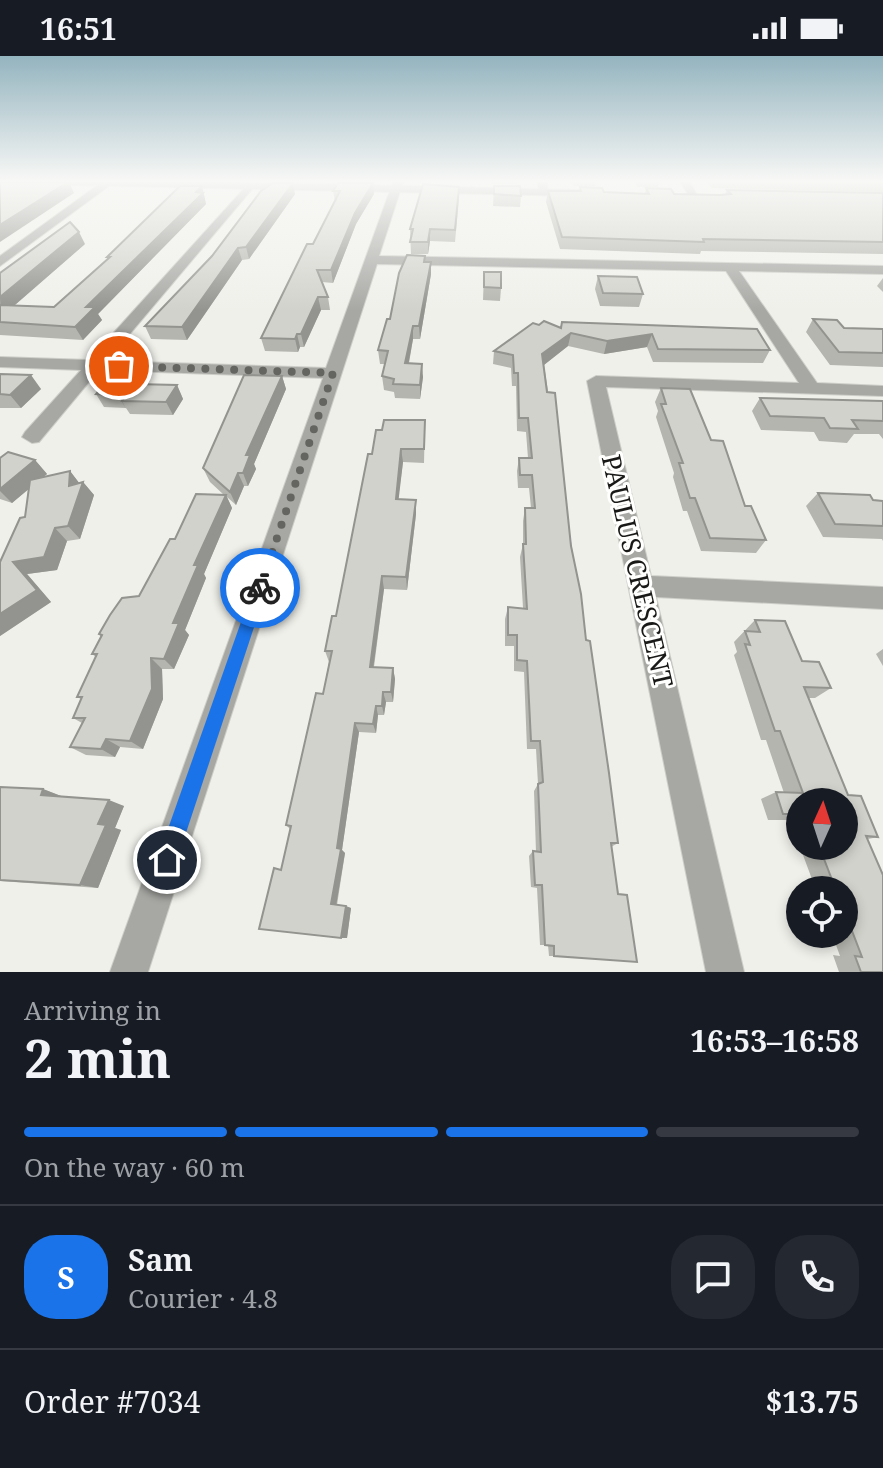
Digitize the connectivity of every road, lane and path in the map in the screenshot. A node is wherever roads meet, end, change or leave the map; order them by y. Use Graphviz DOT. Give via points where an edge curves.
graph roads {
  1 [pos="51,225"];
  2 [pos="216,225"];
  3 [pos="383,225"];
  4 [pos="8,240"];
  5 [pos="30,240"];
  6 [pos="371,260"];
  7 [pos="0,262"];
  8 [pos="731,269"];
  9 [pos="883,270"];
  10 [pos="0,362"];
  11 [pos="96,365"];
  12 [pos="333,373"];
  13 [pos="811,388"];
  14 [pos="883,391"];
  15 [pos="32,437"];
  16 [pos="643,586"];
  17 [pos="883,598"];
  18 [pos="129,972"];
  19 [pos="725,972"];
  1 -- 5 [label="street"];
  2 -- 11 [label="street"];
  3 -- 6 [label="street"];
  4 -- 5 [label="street"];
  5 -- 7 [label="street"];
  6 -- 8 [label="street"];
  6 -- 12 [label="street"];
  8 -- 9 [label="street"];
  8 -- 13 [label="street"];
  10 -- 11 [label="street"];
  11 -- 12 [label="street"];
  11 -- 15 [label="street"];
  12 -- 18 [label="street"];
  13 -- 14 [label="street"];
  13 -- 16 [label="street, PAULUS CRESCENT" via="596,381"];
  16 -- 17 [label="street"];
  16 -- 19 [label="street, PAULUS CRESCENT"];
}
